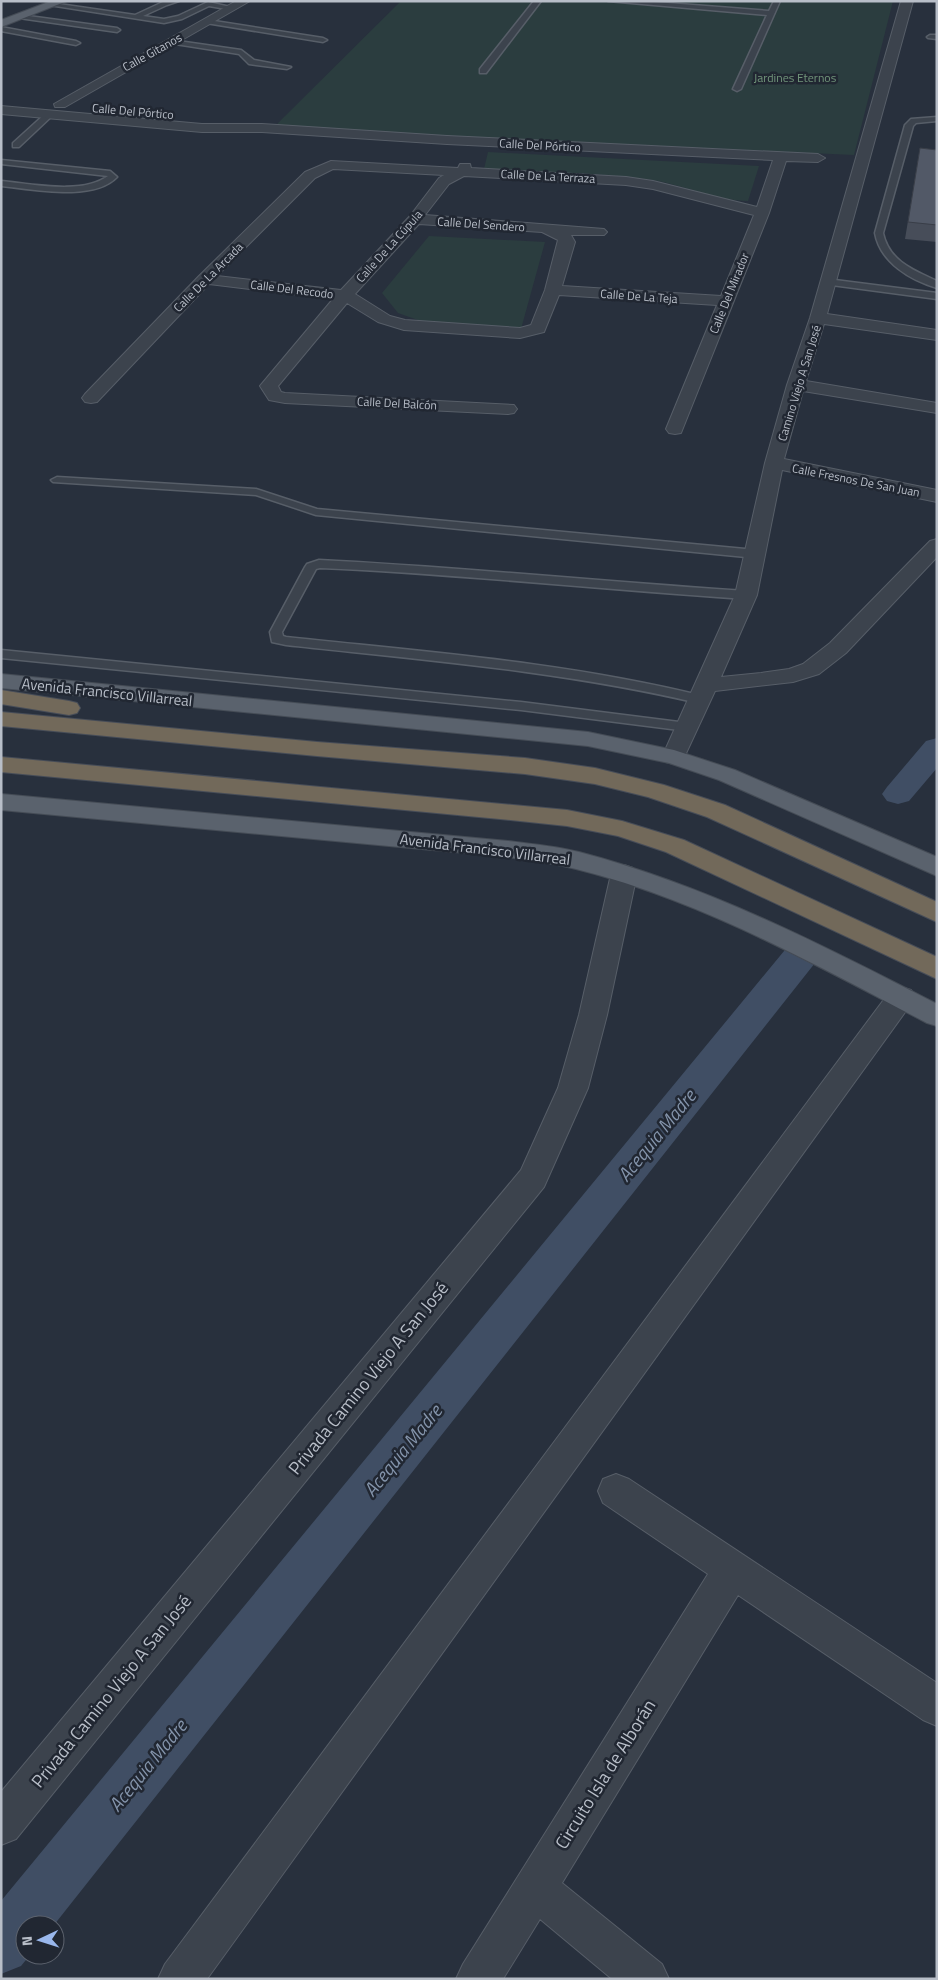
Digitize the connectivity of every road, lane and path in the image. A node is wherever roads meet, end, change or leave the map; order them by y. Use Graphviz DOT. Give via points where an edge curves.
graph roads {
  1 [pos="176,1"];
  2 [pos="245,1"];
  3 [pos="538,1"];
  4 [pos="611,1"];
  5 [pos="777,1"];
  6 [pos="907,1"];
  7 [pos="193,2"];
  8 [pos="57,3"];
  9 [pos="208,4"];
  10 [pos="232,8"];
  11 [pos="772,13"];
  12 [pos="21,17"];
  13 [pos="136,18"];
  14 [pos="208,22"];
  15 [pos="1,24"];
  16 [pos="1,29"];
  17 [pos="117,30"];
  18 [pos="323,40"];
  19 [pos="171,42"];
  20 [pos="76,43"];
  21 [pos="287,67"];
  22 [pos="483,72"];
  23 [pos="737,90"];
  24 [pos="1,98"];
  25 [pos="60,104"];
  26 [pos="1,110"];
  27 [pos="50,115"];
  28 [pos="937,119"];
  29 [pos="262,128"];
  30 [pos="448,140"];
  31 [pos="473,142"];
  32 [pos="16,145"];
  33 [pos="782,156"];
  34 [pos="818,158"];
  35 [pos="1,162"];
  36 [pos="331,165"];
  37 [pos="462,172"];
  38 [pos="441,176"];
  39 [pos="1,183"];
  40 [pos="762,213"];
  41 [pos="415,219"];
  42 [pos="547,229"];
  43 [pos="599,232"];
  44 [pos="205,279"];
  45 [pos="827,282"];
  46 [pos="934,282"];
  47 [pos="553,290"];
  48 [pos="345,295"];
  49 [pos="937,296"];
  50 [pos="725,301"];
  51 [pos="818,318"];
  52 [pos="520,333"];
  53 [pos="937,336"];
  54 [pos="796,386"];
  55 [pos="91,398"];
  56 [pos="285,398"];
  57 [pos="937,408"];
  58 [pos="508,409"];
  59 [pos="675,429"];
  60 [pos="774,463"];
  61 [pos="57,480"];
  62 [pos="937,496"];
  63 [pos="937,545"];
  64 [pos="756,554"];
  65 [pos="746,595"];
  66 [pos="1,654"];
  67 [pos="1,681"];
  68 [pos="703,692"];
  69 [pos="1,697"];
  70 [pos="1,719"];
  71 [pos="686,728"];
  72 [pos="317,749"];
  73 [pos="674,757"];
  74 [pos="1,764"];
  75 [pos="1,802"];
  76 [pos="937,867"];
  77 [pos="624,874"];
  78 [pos="937,913"];
  79 [pos="937,969"];
  80 [pos="901,997"];
  81 [pos="937,1016"];
  82 [pos="616,1491"];
  83 [pos="732,1569"];
  84 [pos="937,1706"];
  85 [pos="1,1824"];
  86 [pos="535,1888"];
  87 [pos="180,1979"];
  88 [pos="478,1979"];
  89 [pos="647,1979"];
  1 -- 13 [label="lane"];
  2 -- 10 [label="street, Calle Gitanos"];
  3 -- 22 [label="lane"];
  4 -- 11 [label="lane"];
  5 -- 11 [label="lane"];
  6 -- 45 [label="street, Camino Viejo A San José"];
  7 -- 9 [label="lane"];
  8 -- 12 [label="main road"];
  8 -- 13 [label="lane"];
  9 -- 10 [label="lane"];
  9 -- 13 [label="lane" via="173,20"];
  10 -- 14 [label="street, Calle Gitanos"];
  11 -- 23 [label="lane"];
  12 -- 15 [label="main road"];
  12 -- 17 [label="lane"];
  14 -- 18 [label="lane"];
  14 -- 19 [label="street, Calle Gitanos"];
  16 -- 20 [label="lane"];
  19 -- 21 [label="lane" via="241,52 252,62"];
  19 -- 25 [label="street, Calle Gitanos"];
  24 -- 25 [label="street, Calle Del Pórtico"];
  25 -- 29 [label="street, Calle Del Pórtico" via="238,120"];
  26 -- 27 [label="street, Calle Del Pórtico"];
  27 -- 29 [label="street, Calle Del Pórtico" via="202,128"];
  27 -- 32 [label="lane"];
  28 -- 46 [label="lane" via="914,121 910,125 879,233 882,248 892,261"];
  29 -- 30 [label="street, Calle Del Pórtico"];
  30 -- 31 [label="street, Calle Del Pórtico"];
  30 -- 38 [label="street, Calle De La Cúpula"];
  31 -- 33 [label="street, Calle Del Pórtico"];
  31 -- 37 [label="street"];
  33 -- 34 [label="street, Calle Del Pórtico"];
  33 -- 40 [label="street, Calle Del Mirador"];
  35 -- 39 [label="lane" via="90,169 110,173 113,177 100,185 71,188"];
  36 -- 38 [label="street, Calle De La Terraza"];
  36 -- 44 [label="street, Calle De La Arcada" via="310,175"];
  37 -- 38 [label="street, Calle De La Terraza"];
  37 -- 40 [label="street, Calle De La Terraza" via="654,184"];
  38 -- 41 [label="street, Calle De La Cúpula"];
  40 -- 50 [label="street, Calle Del Mirador"];
  41 -- 42 [label="street, Calle Del Sendero"];
  41 -- 48 [label="street, Calle De La Cúpula"];
  42 -- 43 [label="street, Calle Del Sendero"];
  42 -- 47 [label="street, Calle Del Sendero" via="565,237 567,242"];
  44 -- 48 [label="street, Calle Del Recodo"];
  44 -- 55 [label="street, Calle De La Arcada"];
  45 -- 49 [label="lane"];
  45 -- 51 [label="street, Camino Viejo A San José"];
  47 -- 50 [label="street, Calle De La Teja"];
  47 -- 52 [label="street, Calle Del Sendero" via="538,328"];
  48 -- 52 [label="street, Calle Del Recodo" via="384,319 404,325"];
  48 -- 56 [label="street, Calle De La Cúpula" via="272,380 269,386 275,396"];
  50 -- 59 [label="street, Calle Del Mirador"];
  51 -- 53 [label="street"];
  51 -- 54 [label="street, Camino Viejo A San José"];
  54 -- 57 [label="street"];
  54 -- 60 [label="street, Camino Viejo A San José"];
  56 -- 58 [label="street, Calle Del Balcón"];
  60 -- 62 [label="street, Calle Fresnos De San Juan"];
  60 -- 64 [label="street, Camino Viejo A San José"];
  61 -- 64 [label="lane" via="256,492 316,512"];
  63 -- 68 [label="street" via="838,648 811,669"];
  64 -- 65 [label="street, Camino Viejo A San José"];
  65 -- 68 [label="street, Camino Viejo A San José"];
  65 -- 68 [label="lane" via="319,564 311,567 276,635 277,639 286,641 520,666 642,686"];
  66 -- 71 [label="lane" via="521,706"];
  67 -- 73 [label="main road, Avenida Francisco Villarreal" via="588,738"];
  68 -- 71 [label="street, Camino Viejo A San José"];
  69 -- 72 [label="highway"];
  70 -- 72 [label="highway"];
  71 -- 73 [label="street, Camino Viejo A San José"];
  72 -- 78 [label="highway" via="525,766 595,776 655,790 716,811"];
  73 -- 76 [label="main road, Avenida Francisco Villarreal" via="727,775"];
  74 -- 79 [label="highway" via="567,818 622,829 675,846"];
  75 -- 77 [label="main road, Avenida Francisco Villarreal" via="508,849 578,860"];
  77 -- 80 [label="main road, Avenida Francisco Villarreal" via="733,914"];
  77 -- 85 [label="street, Privada Camino Viejo A San José" via="593,1015 573,1088 533,1178"];
  80 -- 81 [label="main road, Avenida Francisco Villarreal"];
  80 -- 87 [label="street"];
  82 -- 83 [label="street"];
  83 -- 84 [label="street"];
  83 -- 86 [label="street, Circuito Isla de Alborán"];
  86 -- 88 [label="street, Circuito Isla de Alborán"];
  86 -- 89 [label="street"];
}
